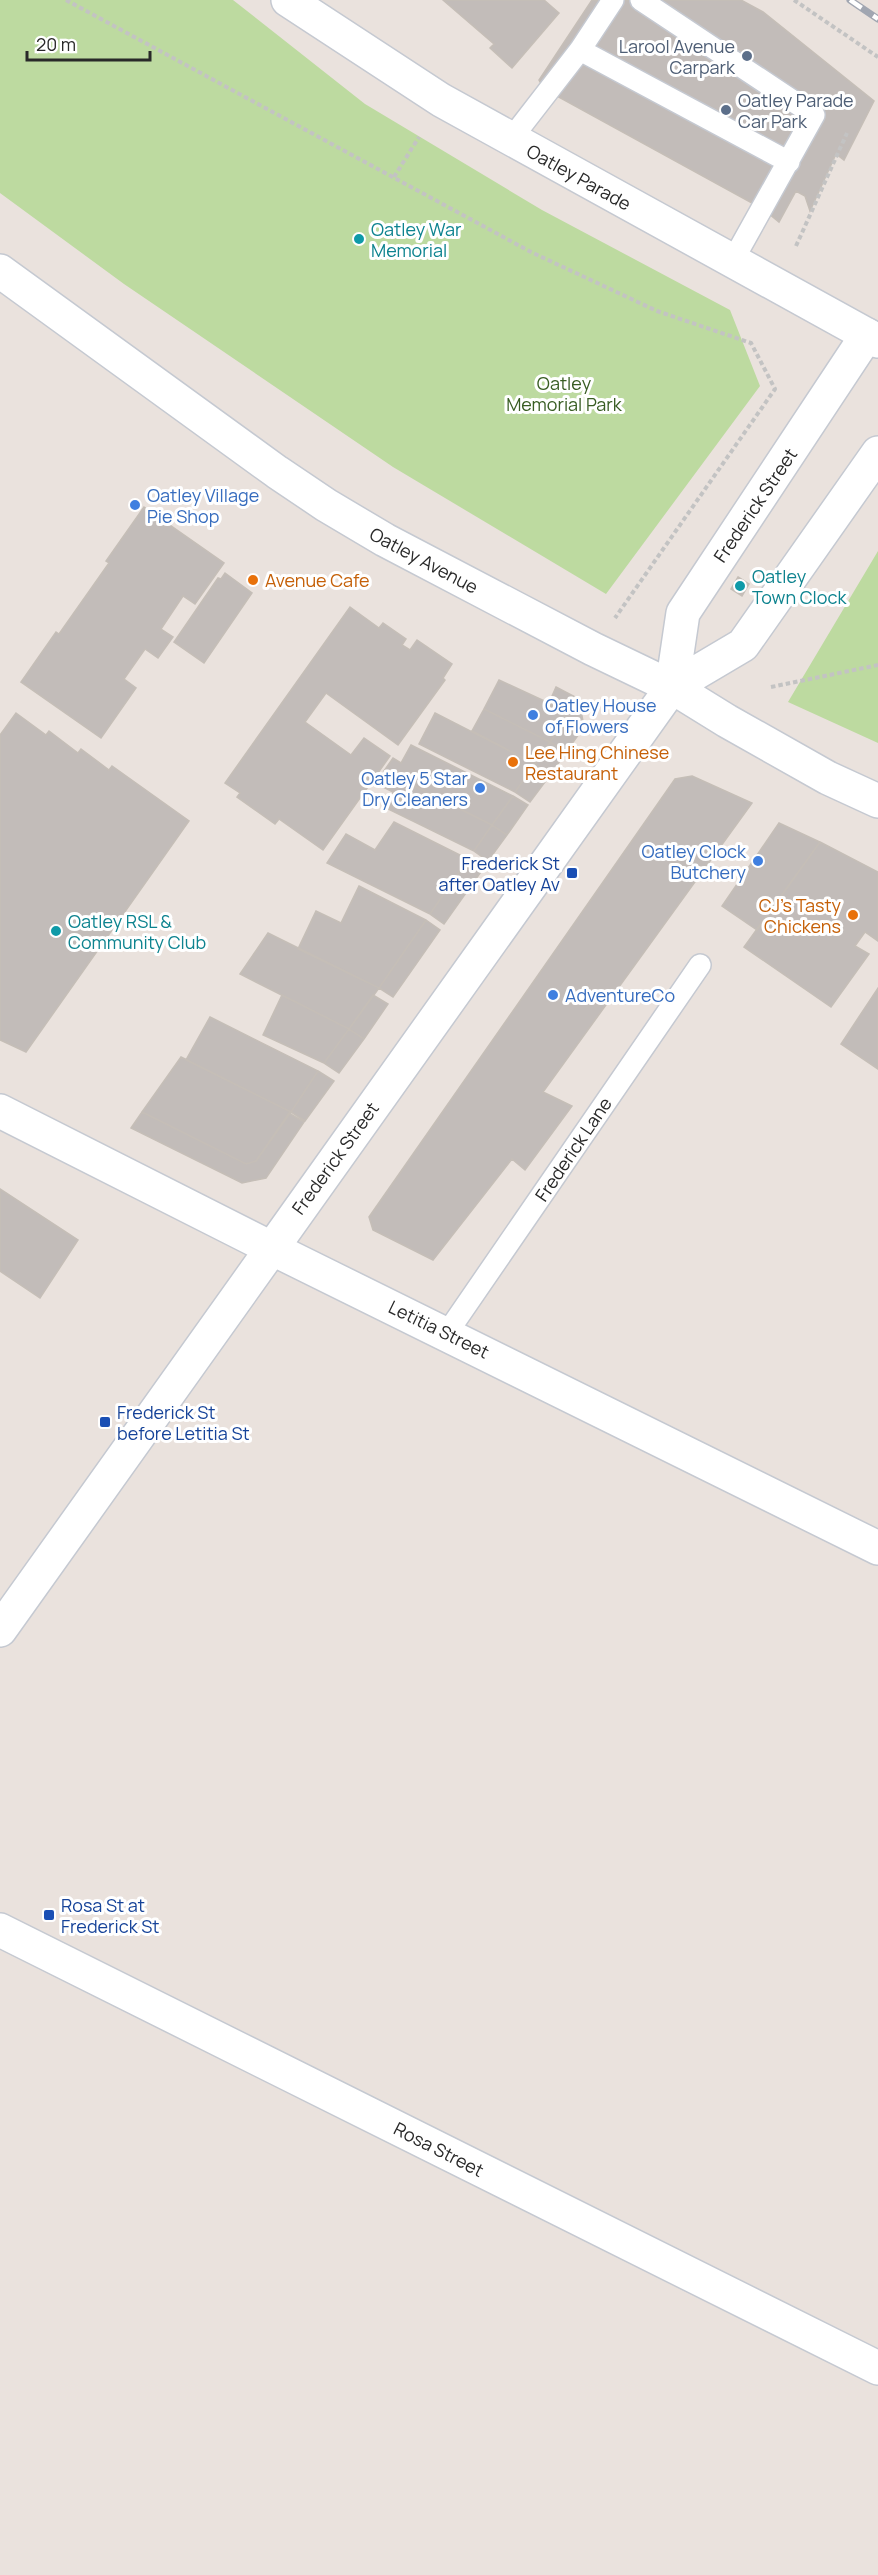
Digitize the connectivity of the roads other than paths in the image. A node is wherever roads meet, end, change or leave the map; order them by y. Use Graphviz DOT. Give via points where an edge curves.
graph roads {
  1 [pos="288,0"];
  2 [pos="613,0"];
  3 [pos="641,0"];
  4 [pos="580,50"];
  5 [pos="511,139"];
  6 [pos="789,162"];
  7 [pos="732,262"];
  8 [pos="0,271"];
  9 [pos="873,338"];
  10 [pos="878,453"];
  11 [pos="672,687"];
  12 [pos="878,801"];
  13 [pos="700,965"];
  14 [pos="0,1111"];
  15 [pos="271,1248"];
  16 [pos="447,1333"];
  17 [pos="878,1548"];
  18 [pos="0,1630"];
  19 [pos="0,1930"];
  20 [pos="878,2368"];
  1 -- 5 [label="street, Oatley Parade" via="441,100"];
  2 -- 4 [label="lane"];
  3 -- 6 [label="lane" via="814,115"];
  4 -- 5 [label="lane"];
  4 -- 6 [label="lane"];
  5 -- 7 [label="street, Oatley Parade"];
  6 -- 7 [label="lane"];
  7 -- 9 [label="street, Oatley Parade"];
  8 -- 11 [label="street, Oatley Avenue" via="326,505 385,540"];
  9 -- 11 [label="street, Frederick Street" via="683,613"];
  10 -- 11 [label="street, Frederick Street" via="743,645"];
  11 -- 12 [label="street, Oatley Avenue" via="828,778"];
  11 -- 15 [label="street, Frederick Street"];
  13 -- 16 [label="lane, Frederick Lane"];
  14 -- 15 [label="street, Letitia Street"];
  15 -- 16 [label="street, Letitia Street"];
  15 -- 18 [label="street, Frederick Street"];
  16 -- 17 [label="street, Letitia Street"];
  19 -- 20 [label="street, Rosa Street"];
}
